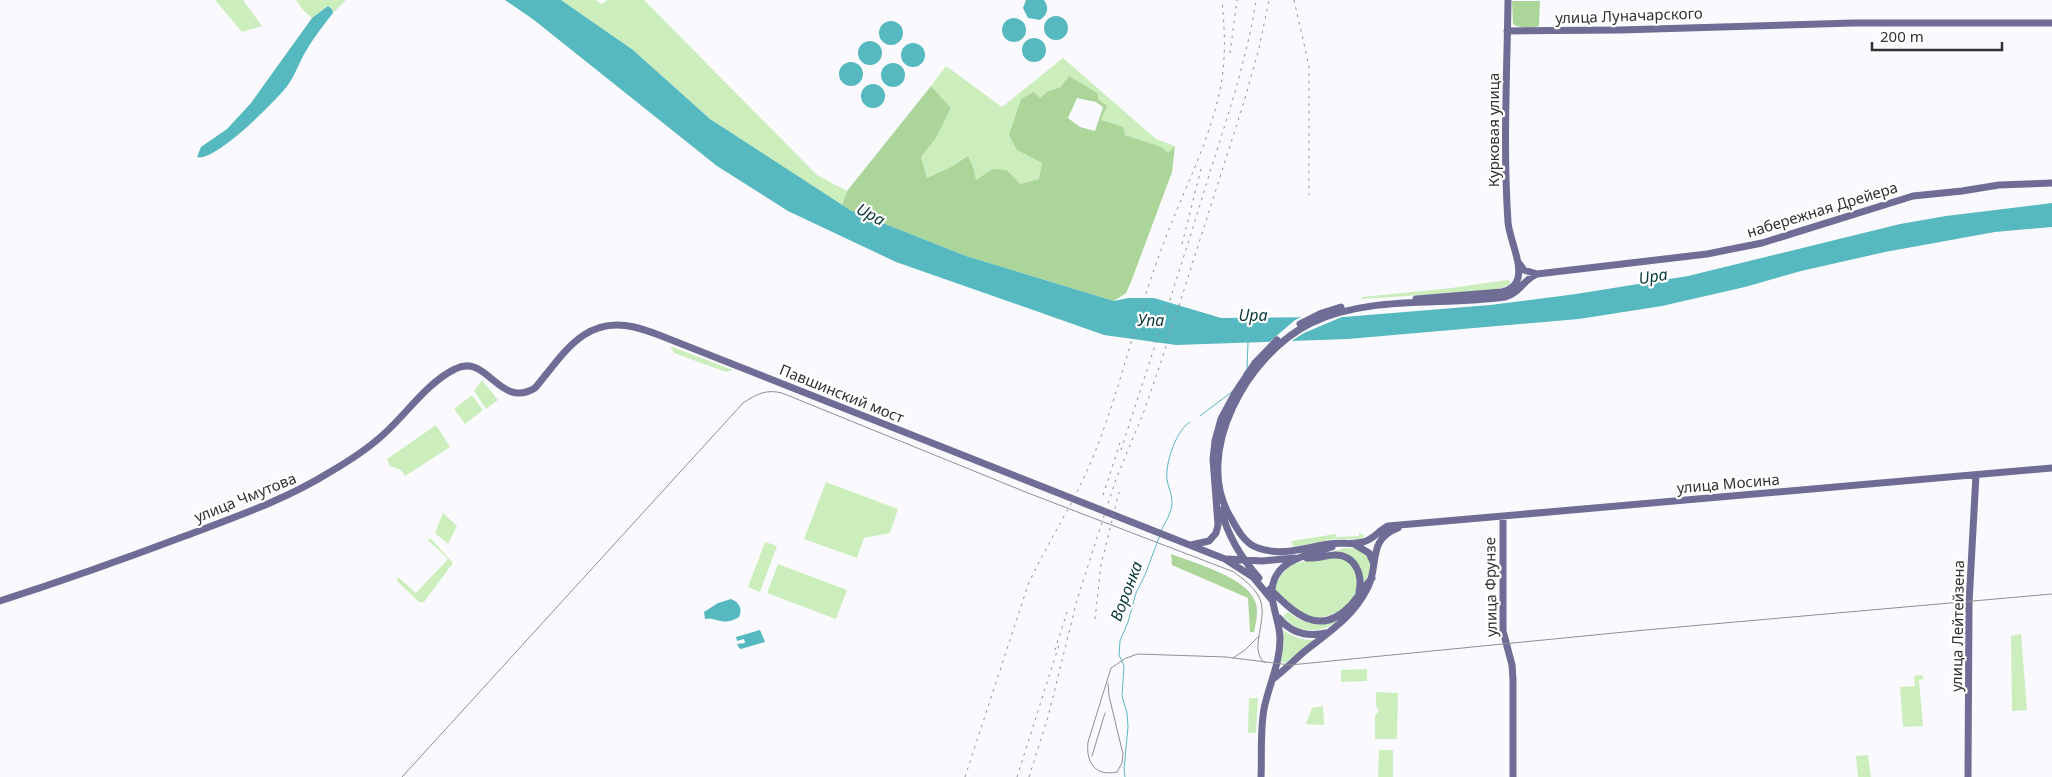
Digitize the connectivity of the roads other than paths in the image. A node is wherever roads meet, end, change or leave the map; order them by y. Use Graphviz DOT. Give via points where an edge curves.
graph roads {
  1 [pos="1508,0"];
  2 [pos="2052,24"];
  3 [pos="1507,31"];
  4 [pos="2052,183"];
  5 [pos="1516,259"];
  6 [pos="1538,274"];
  7 [pos="1373,304"];
  8 [pos="521,394"];
  9 [pos="2052,468"];
  10 [pos="1976,475"];
  11 [pos="1216,493"];
  12 [pos="1503,516"];
  13 [pos="1407,524"];
  14 [pos="1342,543"];
  15 [pos="1352,543"];
  16 [pos="1184,544"];
  17 [pos="1303,557"];
  18 [pos="1225,559"];
  19 [pos="1374,564"];
  20 [pos="1372,578"];
  21 [pos="1358,595"];
  22 [pos="1272,600"];
  23 [pos="0,601"];
  24 [pos="1277,615"];
  25 [pos="1328,632"];
  26 [pos="1277,665"];
  27 [pos="1288,666"];
  28 [pos="1273,679"];
  29 [pos="1261,777"];
  30 [pos="1513,777"];
  31 [pos="1968,777"];
  1 -- 3 [label="main road, Курковая улица"];
  2 -- 3 [label="main road, улица Луначарского" via="1805,24"];
  3 -- 5 [label="main road, Курковая улица" via="1508,224"];
  4 -- 6 [label="main road, набережная Дрейера" via="1999,185 1913,196 1762,244 1707,254"];
  5 -- 6 [label="main road" via="1524,270"];
  5 -- 7 [label="main road, Курковая улица" via="1518,279 1512,288 1505,291"];
  6 -- 7 [label="main road" via="1505,297"];
  7 -- 11 [label="main road" via="1337,308 1308,319 1283,336 1260,358 1235,393 1218,430 1213,459"];
  7 -- 14 [label="main road" via="1327,316 1290,336 1259,367 1237,400 1224,427 1219,449 1219,481 1227,512 1247,541 1256,548 1292,551"];
  8 -- 16 [label="main road, Павшинский мост" via="535,388 573,343 587,332 608,325 643,330"];
  8 -- 23 [label="main road, улица Чмутова" via="508,391 472,366 457,368 430,388 366,448 298,492 167,543"];
  9 -- 10 [label="main road, улица Мосина"];
  10 -- 12 [label="main road, улица Мосина"];
  10 -- 31 [label="main road, улица Лейтейзена" via="1968,602"];
  11 -- 16 [label="main road" via="1218,529 1211,539 1199,544"];
  11 -- 21 [label="main road" via="1225,524 1240,554 1292,611 1315,621 1329,619 1350,606"];
  12 -- 13 [label="main road, улица Мосина"];
  12 -- 30 [label="main road, улица Фрунзе" via="1503,631 1513,679"];
  13 -- 15 [label="main road" via="1388,526 1366,542"];
  13 -- 19 [label="main road" via="1383,537 1376,549"];
  14 -- 15 [label="main road"];
  14 -- 17 [label="main road"];
  15 -- 19 [label="main road" via="1369,553"];
  16 -- 18 [label="main road, Павшинский мост"];
  17 -- 18 [label="main road"];
  17 -- 21 [label="main road" via="1338,555 1350,560 1360,574"];
  17 -- 22 [label="main road" via="1279,570 1273,583"];
  18 -- 22 [label="main road" via="1253,577"];
  19 -- 20 [label="main road"];
  20 -- 21 [label="main road"];
  20 -- 25 [label="main road" via="1352,612"];
  22 -- 24 [label="main road"];
  24 -- 25 [label="main road" via="1297,632 1313,635"];
  24 -- 26 [label="main road" via="1280,636"];
  25 -- 27 [label="main road"];
  26 -- 27 [label="main road"];
  26 -- 28 [label="main road"];
  27 -- 28 [label="main road"];
  28 -- 29 [label="main road" via="1263,714"];
}
